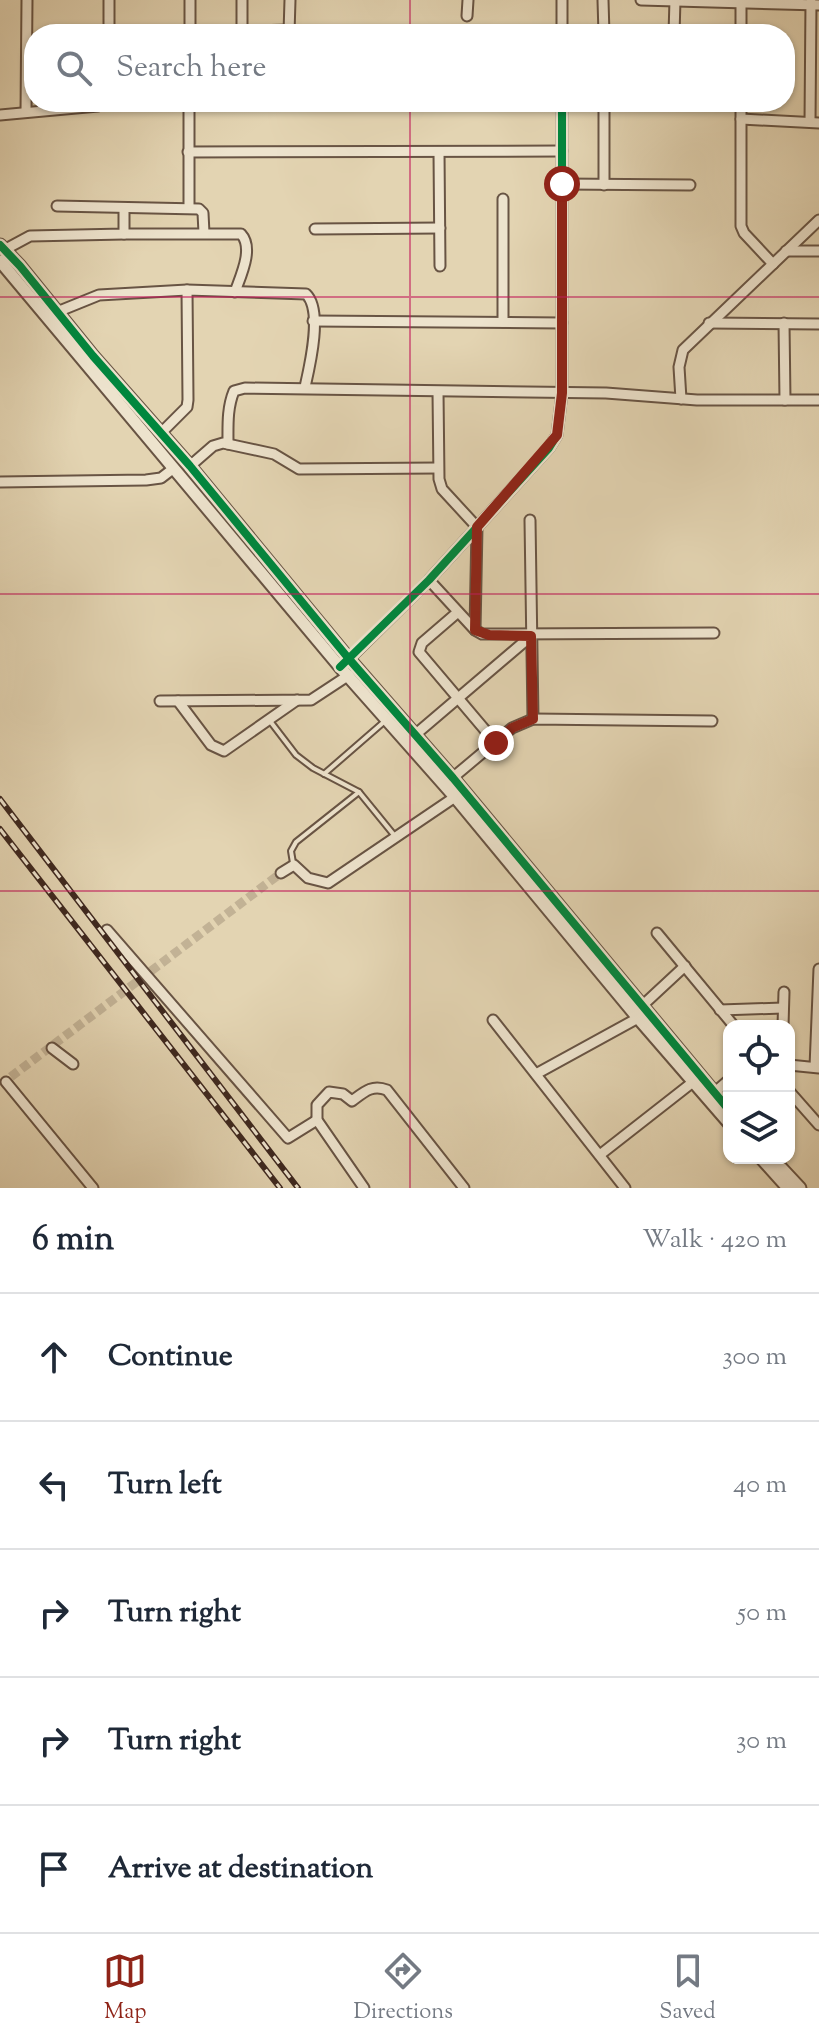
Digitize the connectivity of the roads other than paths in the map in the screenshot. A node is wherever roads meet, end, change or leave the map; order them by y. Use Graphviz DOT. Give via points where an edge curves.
graph roads {
  1 [pos="27,0"];
  2 [pos="109,0"];
  3 [pos="190,0"];
  4 [pos="242,0"];
  5 [pos="290,0"];
  6 [pos="468,0"];
  7 [pos="562,0"];
  8 [pos="603,0"];
  9 [pos="641,0"];
  10 [pos="675,0"];
  11 [pos="741,1"];
  12 [pos="814,3"];
  13 [pos="467,16"];
  14 [pos="27,24"];
  15 [pos="109,24"];
  16 [pos="190,24"];
  17 [pos="242,24"];
  18 [pos="289,24"];
  19 [pos="562,24"];
  20 [pos="604,24"];
  21 [pos="674,24"];
  22 [pos="741,24"];
  23 [pos="26,112"];
  24 [pos="189,112"];
  25 [pos="562,112"];
  26 [pos="604,112"];
  27 [pos="741,112"];
  28 [pos="0,115"];
  29 [pos="741,119"];
  30 [pos="814,122"];
  31 [pos="562,151"];
  32 [pos="188,152"];
  33 [pos="439,152"];
  34 [pos="562,184"];
  35 [pos="604,185"];
  36 [pos="690,185"];
  37 [pos="503,199"];
  38 [pos="57,206"];
  39 [pos="124,208"];
  40 [pos="189,208"];
  41 [pos="819,220"];
  42 [pos="440,228"];
  43 [pos="315,229"];
  44 [pos="204,233"];
  45 [pos="124,234"];
  46 [pos="786,251"];
  47 [pos="819,251"];
  48 [pos="1,252"];
  49 [pos="773,264"];
  50 [pos="440,266"];
  51 [pos="187,290"];
  52 [pos="235,292"];
  53 [pos="57,312"];
  54 [pos="313,321"];
  55 [pos="503,322"];
  56 [pos="562,323"];
  57 [pos="709,323"];
  58 [pos="784,323"];
  59 [pos="819,324"];
  60 [pos="305,387"];
  61 [pos="438,392"];
  62 [pos="562,393"];
  63 [pos="681,399"];
  64 [pos="785,400"];
  65 [pos="819,400"];
  66 [pos="161,433"];
  67 [pos="228,444"];
  68 [pos="190,466"];
  69 [pos="174,468"];
  70 [pos="438,468"];
  71 [pos="0,482"];
  72 [pos="530,520"];
  73 [pos="477,527"];
  74 [pos="429,580"];
  75 [pos="458,612"];
  76 [pos="475,630"];
  77 [pos="714,633"];
  78 [pos="531,636"];
  79 [pos="346,667"];
  80 [pos="458,699"];
  81 [pos="297,700"];
  82 [pos="160,701"];
  83 [pos="178,701"];
  84 [pos="387,719"];
  85 [pos="533,719"];
  86 [pos="270,720"];
  87 [pos="712,721"];
  88 [pos="416,734"];
  89 [pos="496,743"];
  90 [pos="324,774"];
  91 [pos="449,781"];
  92 [pos="359,792"];
  93 [pos="455,797"];
  94 [pos="396,837"];
  95 [pos="294,865"];
  96 [pos="281,873"];
  97 [pos="107,930"];
  98 [pos="657,933"];
  99 [pos="685,966"];
  100 [pos="819,969"];
  101 [pos="784,992"];
  102 [pos="643,1005"];
  103 [pos="783,1008"];
  104 [pos="720,1010"];
  105 [pos="638,1018"];
  106 [pos="493,1020"];
  107 [pos="729,1020"];
  108 [pos="783,1020"];
  109 [pos="52,1048"];
  110 [pos="73,1064"];
  111 [pos="795,1065"];
  112 [pos="817,1067"];
  113 [pos="536,1074"];
  114 [pos="6,1082"];
  115 [pos="693,1082"];
  116 [pos="723,1085"];
  117 [pos="790,1092"];
  118 [pos="714,1093"];
  119 [pos="723,1103"];
  120 [pos="723,1116"];
  121 [pos="317,1120"];
  122 [pos="819,1125"];
  123 [pos="601,1154"];
  124 [pos="766,1164"];
  125 [pos="778,1164"];
  126 [pos="782,1186"];
  127 [pos="93,1188"];
  128 [pos="364,1188"];
  129 [pos="464,1188"];
  130 [pos="625,1188"];
  131 [pos="800,1188"];
  1 -- 14 [label="street"];
  2 -- 15 [label="street"];
  3 -- 16 [label="street"];
  4 -- 17 [label="street"];
  5 -- 18 [label="street"];
  6 -- 13 [label="street"];
  7 -- 19 [label="street"];
  8 -- 20 [label="street"];
  9 -- 10 [label="street"];
  10 -- 11 [label="street"];
  10 -- 21 [label="street"];
  11 -- 12 [label="street"];
  11 -- 22 [label="street"];
  12 -- 30 [label="street"];
  23 -- 28 [label="street"];
  24 -- 32 [label="street"];
  25 -- 31 [label="street"];
  26 -- 35 [label="street"];
  27 -- 29 [label="street"];
  29 -- 30 [label="street"];
  29 -- 49 [label="street" via="741,226"];
  31 -- 33 [label="street"];
  31 -- 34 [label="street"];
  32 -- 33 [label="street"];
  32 -- 40 [label="street"];
  33 -- 42 [label="street"];
  34 -- 35 [label="street"];
  34 -- 56 [label="street"];
  35 -- 36 [label="street"];
  37 -- 55 [label="street"];
  38 -- 39 [label="street"];
  39 -- 40 [label="street"];
  39 -- 45 [label="street"];
  40 -- 44 [label="street" via="201,210"];
  41 -- 46 [label="street"];
  42 -- 43 [label="street"];
  42 -- 50 [label="street"];
  44 -- 45 [label="street"];
  44 -- 52 [label="street" via="244,236 246,256"];
  45 -- 48 [label="street" via="30,236"];
  46 -- 47 [label="street"];
  46 -- 49 [label="street"];
  48 -- 53 [label="street"];
  48 -- 69 [label="street"];
  49 -- 57 [label="street"];
  51 -- 52 [label="street"];
  51 -- 53 [label="street" via="99,295"];
  51 -- 66 [label="street" via="187,407"];
  52 -- 54 [label="street" via="306,294 312,301"];
  53 -- 66 [label="street"];
  54 -- 55 [label="street"];
  54 -- 60 [label="street"];
  55 -- 56 [label="street"];
  56 -- 62 [label="street"];
  57 -- 58 [label="street"];
  57 -- 63 [label="street" via="679,358"];
  58 -- 59 [label="street"];
  58 -- 64 [label="street"];
  60 -- 61 [label="street"];
  60 -- 67 [label="street" via="234,391"];
  61 -- 62 [label="street"];
  61 -- 70 [label="street"];
  62 -- 63 [label="street"];
  62 -- 73 [label="street" via="557,435"];
  63 -- 64 [label="street"];
  64 -- 65 [label="street"];
  66 -- 68 [label="street"];
  67 -- 68 [label="street" via="213,446"];
  67 -- 70 [label="street" via="274,454 299,469"];
  68 -- 79 [label="street"];
  69 -- 71 [label="street" via="161,478 146,480"];
  69 -- 79 [label="street"];
  70 -- 73 [label="street" via="442,489"];
  72 -- 78 [label="street"];
  73 -- 74 [label="street"];
  73 -- 76 [label="street"];
  74 -- 75 [label="street"];
  74 -- 79 [label="street"];
  75 -- 76 [label="street"];
  75 -- 80 [label="street" via="419,648"];
  76 -- 78 [label="street"];
  77 -- 78 [label="street"];
  78 -- 80 [label="street"];
  78 -- 85 [label="street"];
  79 -- 81 [label="street" via="323,694"];
  79 -- 84 [label="street"];
  79 -- 88 [label="street"];
  80 -- 88 [label="street"];
  80 -- 89 [label="street"];
  81 -- 83 [label="street"];
  81 -- 86 [label="street"];
  82 -- 83 [label="street"];
  83 -- 86 [label="street" via="217,749 230,748"];
  84 -- 90 [label="lane"];
  84 -- 91 [label="street"];
  85 -- 87 [label="street"];
  85 -- 89 [label="street"];
  86 -- 90 [label="lane" via="296,755"];
  88 -- 91 [label="street"];
  89 -- 91 [label="street"];
  90 -- 92 [label="lane"];
  91 -- 93 [label="street"];
  91 -- 102 [label="street"];
  92 -- 94 [label="lane"];
  92 -- 95 [label="lane" via="296,842 291,851"];
  93 -- 94 [label="street"];
  93 -- 105 [label="street"];
  94 -- 95 [label="street" via="328,883 308,878"];
  95 -- 96 [label="street"];
  97 -- 121 [label="street" via="288,1138"];
  98 -- 99 [label="street"];
  99 -- 102 [label="street"];
  99 -- 104 [label="street"];
  100 -- 112 [label="street"];
  101 -- 103 [label="street"];
  102 -- 118 [label="street"];
  103 -- 104 [label="street"];
  103 -- 108 [label="street"];
  104 -- 107 [label="street"];
  105 -- 113 [label="street"];
  105 -- 115 [label="street"];
  106 -- 113 [label="street"];
  109 -- 110 [label="street"];
  111 -- 112 [label="street"];
  113 -- 123 [label="street"];
  114 -- 127 [label="street"];
  115 -- 120 [label="street"];
  115 -- 123 [label="street"];
  116 -- 118 [label="street"];
  117 -- 122 [label="street"];
  118 -- 119 [label="street"];
  121 -- 128 [label="street"];
  121 -- 129 [label="street" via="317,1105 329,1092 352,1101 370,1088 387,1090"];
  123 -- 130 [label="street"];
  124 -- 126 [label="street"];
  125 -- 131 [label="street"];
}
